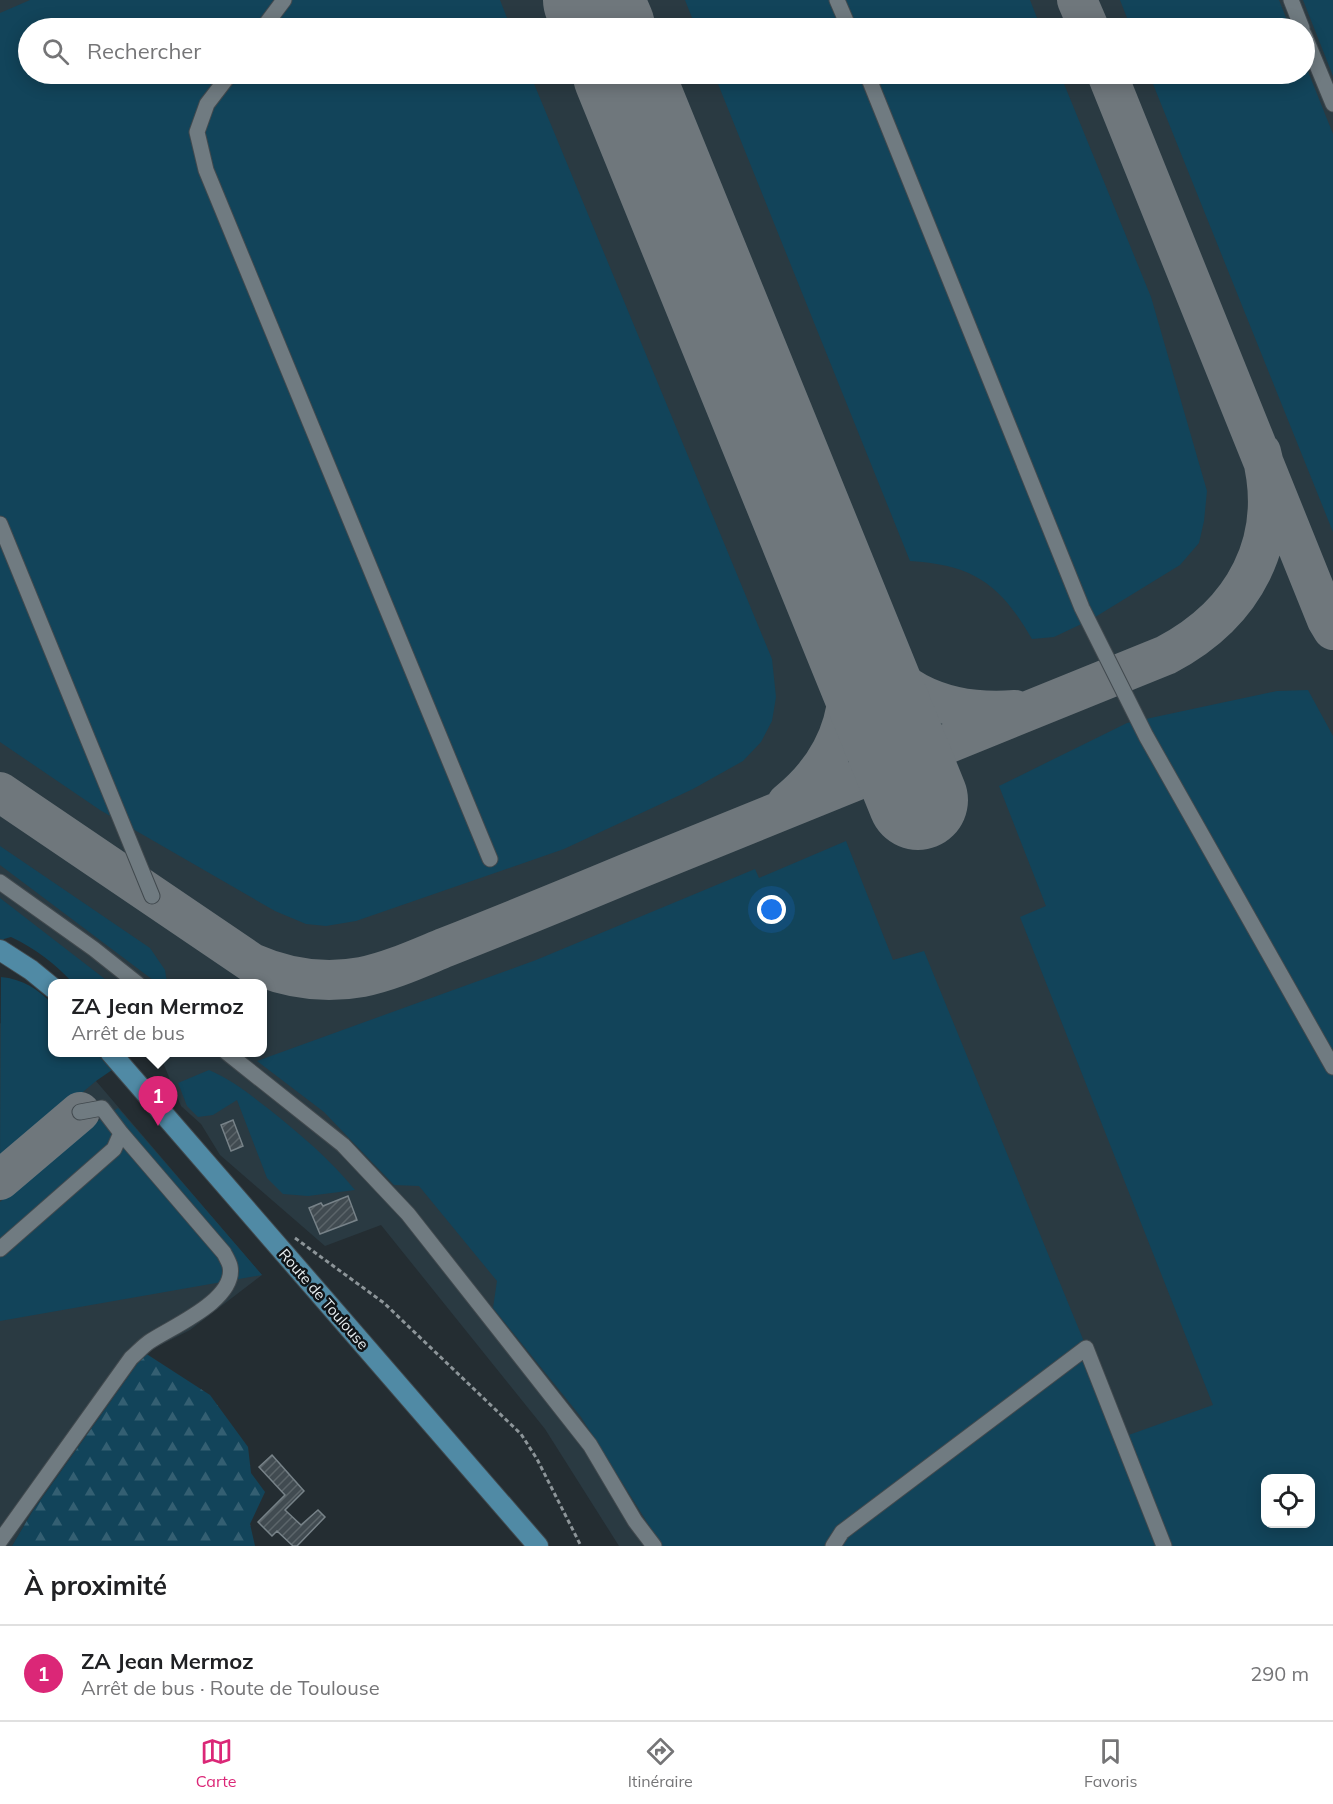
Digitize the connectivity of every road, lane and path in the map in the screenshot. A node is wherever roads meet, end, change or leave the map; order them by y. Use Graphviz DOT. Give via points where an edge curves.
graph roads {
  1 [pos="284,0"];
  2 [pos="837,0"];
  3 [pos="1291,0"];
  4 [pos="270,18"];
  5 [pos="845,18"];
  6 [pos="1298,18"];
  7 [pos="1315,59"];
  8 [pos="222,84"];
  9 [pos="871,84"];
  10 [pos="1333,104"];
  11 [pos="0,524"];
  12 [pos="490,860"];
  13 [pos="0,882"];
  14 [pos="152,896"];
  15 [pos="0,950"];
  16 [pos="0,966"];
  17 [pos="31,969"];
  18 [pos="132,979"];
  19 [pos="48,984"];
  20 [pos="113,1057"];
  21 [pos="231,1057"];
  22 [pos="1333,1066"];
  23 [pos="80,1112"];
  24 [pos="122,1133"];
  25 [pos="291,1236"];
  26 [pos="0,1249"];
  27 [pos="0,1541"];
  28 [pos="538,1546"];
  29 [pos="581,1546"];
  30 [pos="654,1546"];
  31 [pos="833,1546"];
  32 [pos="1164,1546"];
  1 -- 4 [label="lane"];
  2 -- 5 [label="lane"];
  3 -- 6 [label="lane"];
  7 -- 10 [label="lane"];
  8 -- 12 [label="lane" via="207,104 197,132 206,170"];
  9 -- 22 [label="lane" via="1082,608 1146,736"];
  11 -- 14 [label="lane"];
  13 -- 18 [label="lane"];
  15 -- 17 [label="main road"];
  16 -- 17 [label="main road"];
  17 -- 19 [label="main road"];
  20 -- 28 [label="main road, Route de Toulouse"];
  21 -- 30 [label="lane" via="343,1145 408,1214 590,1445"];
  23 -- 24 [label="lane" via="102,1108"];
  24 -- 26 [label="lane" via="114,1149"];
  24 -- 27 [label="lane" via="224,1253 230,1266 229,1278 203,1310 147,1343 131,1358"];
  25 -- 29 [label="path" via="384,1303 521,1434"];
  31 -- 32 [label="lane" via="842,1532 1086,1348"];
}
